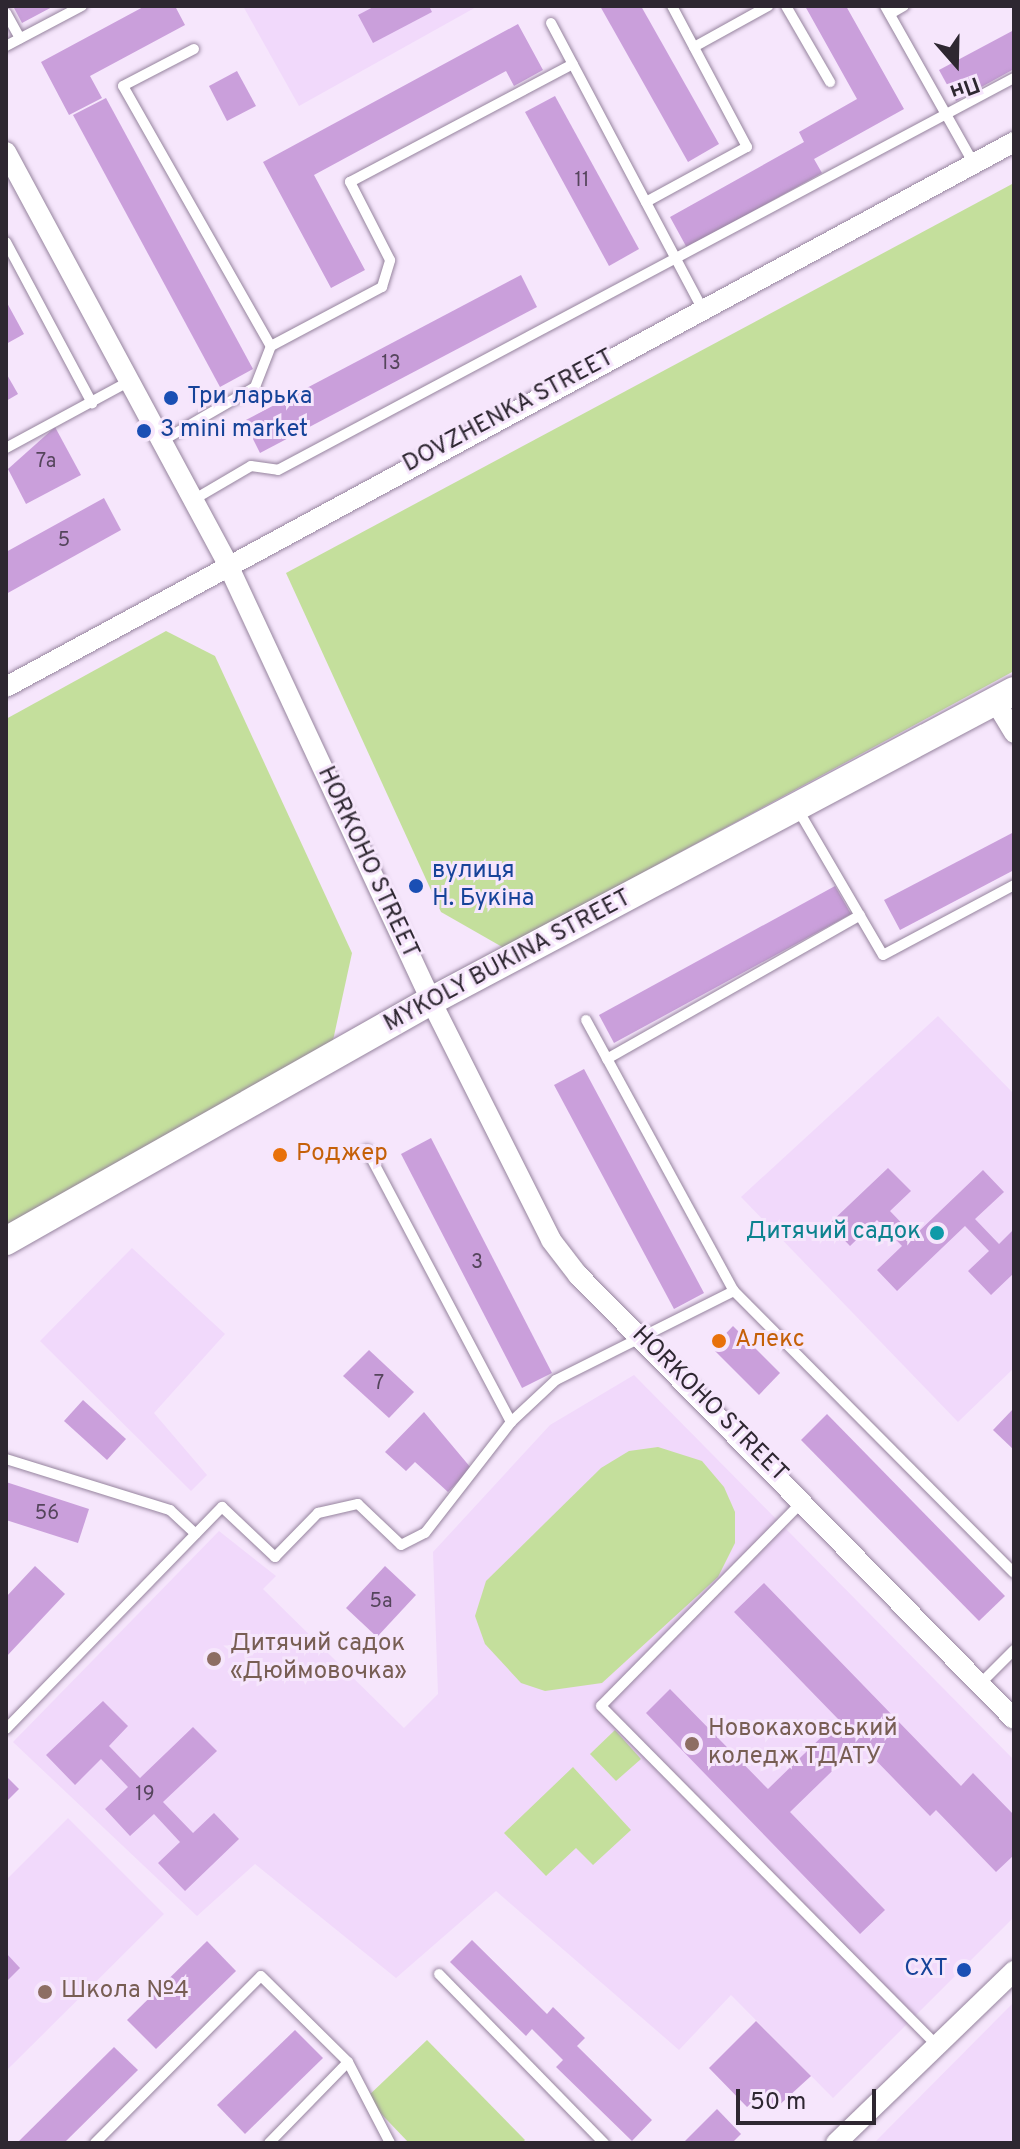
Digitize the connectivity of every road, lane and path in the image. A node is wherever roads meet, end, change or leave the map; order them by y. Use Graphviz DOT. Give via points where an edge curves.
graph roads {
  1 [pos="82,6"];
  2 [pos="672,6"];
  3 [pos="768,6"];
  4 [pos="786,6"];
  5 [pos="904,6"];
  6 [pos="888,10"];
  7 [pos="6,13"];
  8 [pos="551,23"];
  9 [pos="20,38"];
  10 [pos="6,46"];
  11 [pos="694,47"];
  12 [pos="194,49"];
  13 [pos="573,64"];
  14 [pos="1014,78"];
  15 [pos="830,82"];
  16 [pos="946,115"];
  17 [pos="1014,142"];
  18 [pos="6,152"];
  19 [pos="974,164"];
  20 [pos="646,202"];
  21 [pos="6,242"];
  22 [pos="678,261"];
  23 [pos="702,308"];
  24 [pos="271,346"];
  25 [pos="130,381"];
  26 [pos="92,403"];
  27 [pos="162,441"];
  28 [pos="6,448"];
  29 [pos="193,500"];
  30 [pos="228,565"];
  31 [pos="6,687"];
  32 [pos="1005,696"];
  33 [pos="1014,733"];
  34 [pos="796,808"];
  35 [pos="1014,885"];
  36 [pos="860,915"];
  37 [pos="431,1001"];
  38 [pos="586,1020"];
  39 [pos="607,1059"];
  40 [pos="367,1150"];
  41 [pos="6,1241"];
  42 [pos="734,1291"];
  43 [pos="640,1336"];
  44 [pos="511,1422"];
  45 [pos="6,1459"];
  46 [pos="803,1501"];
  47 [pos="196,1534"];
  48 [pos="1014,1573"];
  49 [pos="1014,1650"];
  50 [pos="980,1684"];
  51 [pos="1014,1719"];
  52 [pos="6,1729"];
  53 [pos="1014,1971"];
  54 [pos="439,1974"];
  55 [pos="937,2046"];
  56 [pos="348,2062"];
  57 [pos="95,2143"];
  58 [pos="269,2143"];
  59 [pos="390,2143"];
  60 [pos="604,2143"];
  61 [pos="836,2143"];
  1 -- 9 [label="lane"];
  2 -- 11 [label="lane"];
  3 -- 11 [label="lane"];
  4 -- 15 [label="lane"];
  5 -- 6 [label="lane"];
  6 -- 16 [label="lane"];
  7 -- 9 [label="lane"];
  8 -- 13 [label="lane"];
  9 -- 10 [label="lane"];
  11 -- 20 [label="lane" via="747,147"];
  12 -- 24 [label="lane" via="123,86"];
  13 -- 20 [label="lane"];
  13 -- 24 [label="lane" via="350,182 390,260 382,287"];
  14 -- 16 [label="lane"];
  16 -- 19 [label="lane"];
  16 -- 22 [label="lane"];
  17 -- 19 [label="street, DOVZHENKA STREET"];
  18 -- 25 [label="street, HORKOHO STREET"];
  19 -- 23 [label="street, DOVZHENKA STREET"];
  20 -- 22 [label="lane"];
  21 -- 26 [label="lane"];
  22 -- 23 [label="lane"];
  22 -- 29 [label="lane" via="278,470 251,466"];
  23 -- 30 [label="street, DOVZHENKA STREET"];
  24 -- 27 [label="lane" via="255,387"];
  25 -- 26 [label="lane"];
  25 -- 27 [label="street, HORKOHO STREET"];
  26 -- 28 [label="lane"];
  27 -- 29 [label="street, HORKOHO STREET"];
  29 -- 30 [label="street, HORKOHO STREET"];
  30 -- 31 [label="street, DOVZHENKA STREET"];
  30 -- 37 [label="street, HORKOHO STREET"];
  32 -- 33 [label="street"];
  32 -- 34 [label="street, MYKOLY BUKINA STREET"];
  34 -- 36 [label="lane"];
  34 -- 37 [label="street, MYKOLY BUKINA STREET"];
  35 -- 36 [label="lane" via="883,955"];
  36 -- 39 [label="lane"];
  37 -- 41 [label="street, MYKOLY BUKINA STREET"];
  37 -- 43 [label="street, HORKOHO STREET" via="551,1240"];
  38 -- 39 [label="lane"];
  39 -- 42 [label="lane"];
  40 -- 44 [label="lane"];
  42 -- 43 [label="lane"];
  42 -- 48 [label="lane"];
  43 -- 44 [label="lane" via="556,1380"];
  43 -- 46 [label="street, HORKOHO STREET"];
  44 -- 47 [label="lane" via="425,1533 401,1545 358,1504 318,1513 275,1557 222,1507"];
  45 -- 47 [label="lane" via="170,1510"];
  46 -- 50 [label="street, HORKOHO STREET"];
  46 -- 55 [label="lane" via="601,1706"];
  47 -- 52 [label="lane"];
  49 -- 50 [label="lane"];
  50 -- 51 [label="street, HORKOHO STREET"];
  53 -- 55 [label="street"];
  54 -- 60 [label="lane"];
  55 -- 61 [label="street"];
  56 -- 57 [label="lane" via="261,1976"];
  56 -- 58 [label="lane"];
  56 -- 59 [label="lane"];
}
